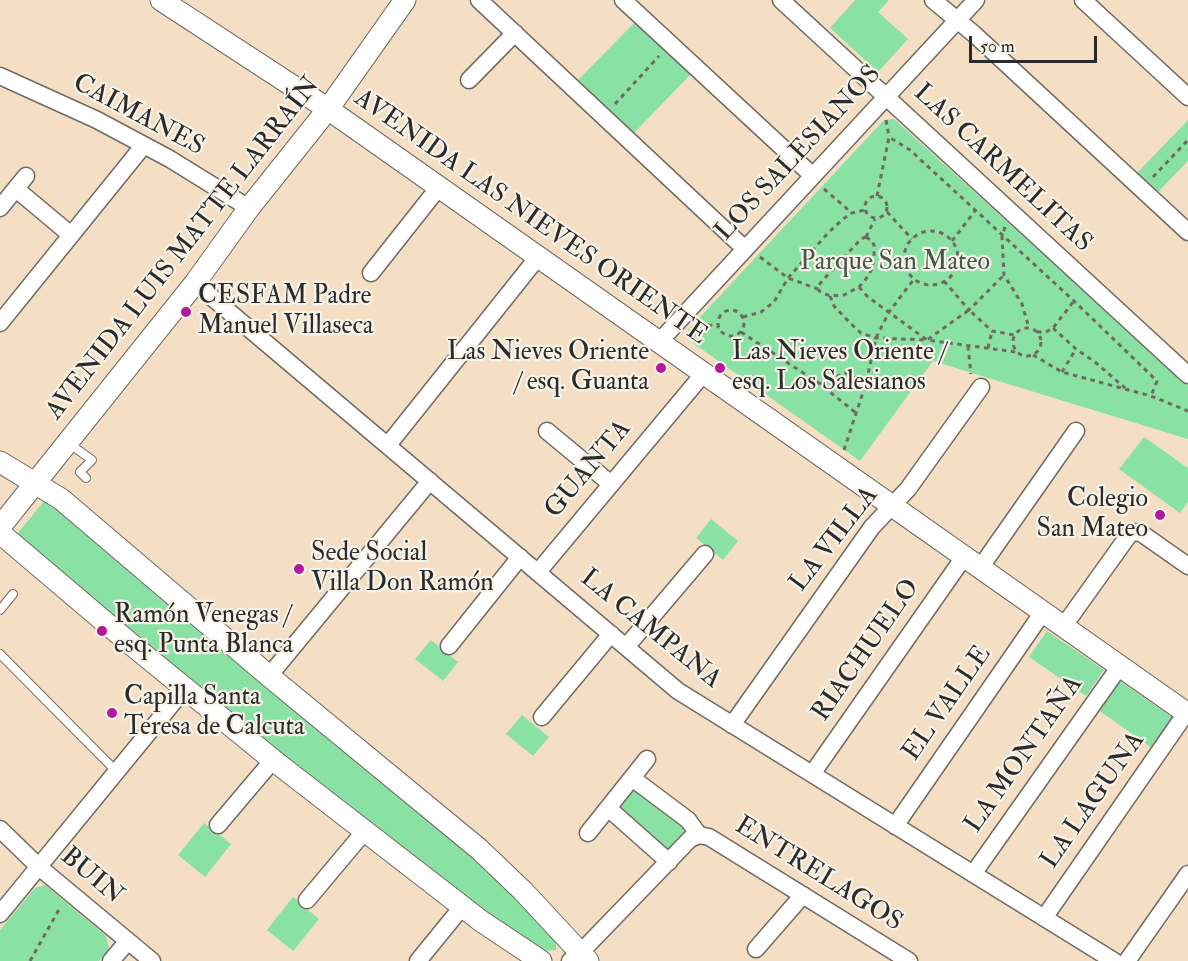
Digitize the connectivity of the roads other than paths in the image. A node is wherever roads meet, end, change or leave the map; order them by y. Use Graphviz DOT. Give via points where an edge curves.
graph roads {
  1 [pos="161,0"];
  2 [pos="480,0"];
  3 [pos="623,0"];
  4 [pos="781,0"];
  5 [pos="933,0"];
  6 [pos="976,0"];
  7 [pos="1083,0"];
  8 [pos="400,2"];
  9 [pos="957,21"];
  10 [pos="515,33"];
  11 [pos="0,76"];
  12 [pos="469,80"];
  13 [pos="886,97"];
  14 [pos="1188,98"];
  15 [pos="328,109"];
  16 [pos="144,145"];
  17 [pos="813,176"];
  18 [pos="439,187"];
  19 [pos="0,208"];
  20 [pos="249,208"];
  21 [pos="1188,232"];
  22 [pos="72,235"];
  23 [pos="745,249"];
  24 [pos="538,257"];
  25 [pos="371,273"];
  26 [pos="195,283"];
  27 [pos="1,321"];
  28 [pos="659,342"];
  29 [pos="704,373"];
  30 [pos="1188,375"];
  31 [pos="981,387"];
  32 [pos="547,430"];
  33 [pos="1076,431"];
  34 [pos="68,442"];
  35 [pos="388,445"];
  36 [pos="0,462"];
  37 [pos="86,478"];
  38 [pos="430,481"];
  39 [pos="34,484"];
  40 [pos="611,484"];
  41 [pos="892,506"];
  42 [pos="0,527"];
  43 [pos="0,533"];
  44 [pos="705,554"];
  45 [pos="520,557"];
  46 [pos="972,562"];
  47 [pos="1188,566"];
  48 [pos="538,572"];
  49 [pos="14,594"];
  50 [pos="0,610"];
  51 [pos="1043,612"];
  52 [pos="1063,627"];
  53 [pos="611,634"];
  54 [pos="449,646"];
  55 [pos="626,647"];
  56 [pos="0,654"];
  57 [pos="1120,666"];
  58 [pos="269,676"];
  59 [pos="185,688"];
  60 [pos="1187,714"];
  61 [pos="542,717"];
  62 [pos="732,725"];
  63 [pos="647,759"];
  64 [pos="273,760"];
  65 [pos="117,772"];
  66 [pos="812,774"];
  67 [pos="632,778"];
  68 [pos="608,808"];
  69 [pos="218,825"];
  70 [pos="895,825"];
  71 [pos="0,830"];
  72 [pos="364,832"];
  73 [pos="588,833"];
  74 [pos="699,835"];
  75 [pos="669,862"];
  76 [pos="39,867"];
  77 [pos="973,874"];
  78 [pos="1188,874"];
  79 [pos="803,895"];
  80 [pos="307,900"];
  81 [pos="462,907"];
  82 [pos="0,914"];
  83 [pos="1044,918"];
  84 [pos="128,941"];
  85 [pos="756,949"];
  86 [pos="579,958"];
  87 [pos="111,961"];
  88 [pos="152,961"];
  89 [pos="418,961"];
  90 [pos="540,961"];
  91 [pos="909,961"];
  92 [pos="1114,961"];
  93 [pos="1127,961"];
  1 -- 15 [label="street, AVENIDA LAS NIEVES ORIENTE"];
  2 -- 10 [label="street"];
  3 -- 17 [label="street"];
  4 -- 13 [label="street, LAS CARMELITAS"];
  5 -- 9 [label="street"];
  6 -- 9 [label="street, LOS SALESIANOS"];
  7 -- 14 [label="street"];
  8 -- 15 [label="street, AVENIDA LUIS MATTE LARRAÍN"];
  9 -- 13 [label="street, LOS SALESIANOS"];
  9 -- 21 [label="street"];
  10 -- 12 [label="street"];
  10 -- 23 [label="street"];
  11 -- 16 [label="street, CAIMANES"];
  13 -- 17 [label="street, LOS SALESIANOS"];
  13 -- 30 [label="street, LAS CARMELITAS"];
  15 -- 18 [label="street, AVENIDA LAS NIEVES ORIENTE"];
  15 -- 20 [label="street, AVENIDA LUIS MATTE LARRAÍN"];
  16 -- 20 [label="street, CAIMANES"];
  16 -- 22 [label="street"];
  17 -- 23 [label="street, LOS SALESIANOS"];
  18 -- 24 [label="street, AVENIDA LAS NIEVES ORIENTE"];
  18 -- 25 [label="street"];
  19 -- 22 [label="street" via="21,183"];
  20 -- 26 [label="street, AVENIDA LUIS MATTE LARRAÍN"];
  22 -- 27 [label="street"];
  23 -- 28 [label="street, LOS SALESIANOS"];
  24 -- 28 [label="street, AVENIDA LAS NIEVES ORIENTE"];
  24 -- 35 [label="street"];
  26 -- 34 [label="street, AVENIDA LUIS MATTE LARRAÍN"];
  26 -- 35 [label="street, LA CAMPANA"];
  28 -- 29 [label="street, AVENIDA LAS NIEVES ORIENTE"];
  29 -- 40 [label="street, GUANTA"];
  29 -- 41 [label="street, AVENIDA LAS NIEVES ORIENTE"];
  31 -- 41 [label="street, LA VILLA"];
  32 -- 40 [label="street"];
  33 -- 46 [label="street, RIACHUELO"];
  34 -- 37 [label="lane" via="92,460 80,472"];
  34 -- 39 [label="street, AVENIDA LUIS MATTE LARRAÍN"];
  35 -- 38 [label="street, LA CAMPANA"];
  36 -- 39 [label="street"];
  38 -- 45 [label="street, LA CAMPANA"];
  38 -- 58 [label="street"];
  39 -- 42 [label="street, AVENIDA LUIS MATTE LARRAÍN"];
  39 -- 58 [label="street" via="61,499"];
  40 -- 48 [label="street, GUANTA"];
  41 -- 46 [label="street, AVENIDA LAS NIEVES ORIENTE"];
  41 -- 62 [label="street, LA VILLA" via="872,527"];
  43 -- 59 [label="street"];
  44 -- 55 [label="street"];
  45 -- 48 [label="street, LA CAMPANA"];
  45 -- 54 [label="street"];
  46 -- 51 [label="street, AVENIDA LAS NIEVES ORIENTE"];
  46 -- 66 [label="street, RIACHUELO"];
  47 -- 52 [label="street" via="1141,533 1131,532"];
  48 -- 53 [label="street, LA CAMPANA"];
  49 -- 50 [label="lane"];
  51 -- 52 [label="street, AVENIDA LAS NIEVES ORIENTE"];
  51 -- 70 [label="street, EL VALLE"];
  52 -- 57 [label="street, AVENIDA LAS NIEVES ORIENTE"];
  53 -- 55 [label="street, LA CAMPANA"];
  53 -- 61 [label="street"];
  55 -- 62 [label="street, LA CAMPANA" via="678,691"];
  56 -- 65 [label="lane"];
  57 -- 60 [label="street, AVENIDA LAS NIEVES ORIENTE"];
  57 -- 77 [label="street, LA MONTAÑA"];
  58 -- 86 [label="street" via="479,849 522,891"];
  59 -- 64 [label="street"];
  59 -- 65 [label="street"];
  60 -- 83 [label="street, LA LAGUNA"];
  62 -- 66 [label="street, LA CAMPANA"];
  63 -- 67 [label="street"];
  64 -- 69 [label="street"];
  64 -- 72 [label="street"];
  65 -- 76 [label="street"];
  66 -- 70 [label="street, LA CAMPANA"];
  67 -- 68 [label="street"];
  67 -- 74 [label="street" via="688,820"];
  68 -- 73 [label="street"];
  68 -- 75 [label="street"];
  70 -- 77 [label="street, LA CAMPANA"];
  71 -- 76 [label="street, BUIN"];
  72 -- 80 [label="street"];
  72 -- 81 [label="street"];
  74 -- 75 [label="street" via="690,839"];
  74 -- 79 [label="street, ENTRELAGOS" via="709,837"];
  75 -- 86 [label="street"];
  76 -- 82 [label="street"];
  76 -- 84 [label="street, BUIN"];
  77 -- 83 [label="street, LA CAMPANA"];
  78 -- 93 [label="street"];
  79 -- 85 [label="street"];
  79 -- 91 [label="street, ENTRELAGOS"];
  81 -- 89 [label="street"];
  81 -- 90 [label="street"];
  83 -- 92 [label="street, LA CAMPANA"];
  84 -- 87 [label="street"];
  84 -- 88 [label="street, BUIN"];
}
